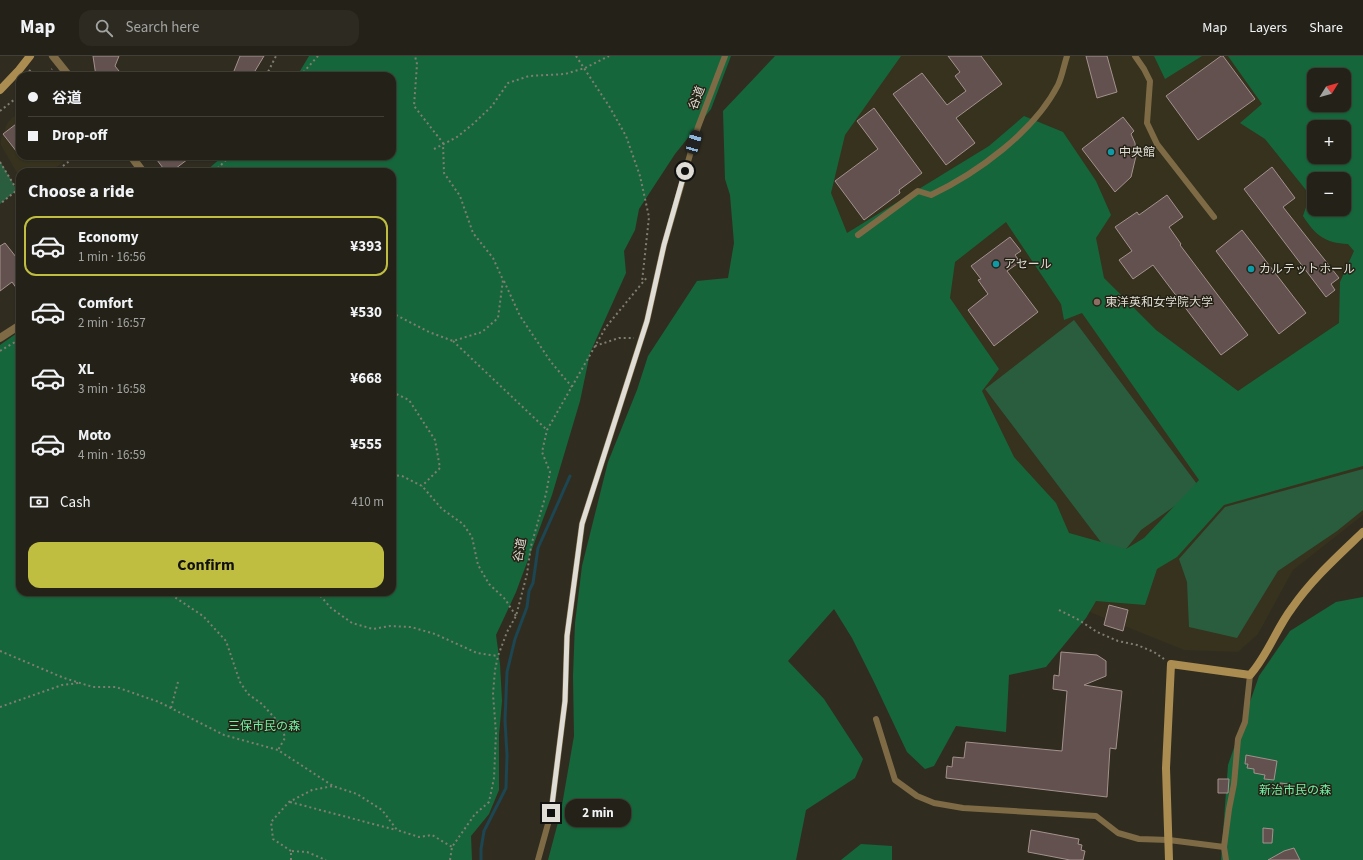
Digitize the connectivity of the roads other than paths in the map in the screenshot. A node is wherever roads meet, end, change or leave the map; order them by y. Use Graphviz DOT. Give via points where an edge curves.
graph roads {
  1 [pos="30,56"];
  2 [pos="53,56"];
  3 [pos="725,56"];
  4 [pos="1067,56"];
  5 [pos="1135,56"];
  6 [pos="17,72"];
  7 [pos="66,72"];
  8 [pos="16,73"];
  9 [pos="0,90"];
  10 [pos="1214,217"];
  11 [pos="858,235"];
  12 [pos="16,328"];
  13 [pos="0,338"];
  14 [pos="1363,532"];
  15 [pos="1250,675"];
  16 [pos="876,719"];
  17 [pos="1169,840"];
  18 [pos="1224,847"];
  19 [pos="538,860"];
  20 [pos="1169,860"];
  21 [pos="1226,860"];
  1 -- 6 [label="street"];
  2 -- 7 [label="street"];
  3 -- 19 [label="lane, 谷道" via="698,127 642,338 582,524 567,636 565,701 552,806"];
  4 -- 11 [label="lane" via="1058,84 1040,114 1013,141 946,187 931,194 918,191"];
  5 -- 10 [label="lane" via="1150,81 1147,123 1158,144"];
  8 -- 9 [label="street"];
  12 -- 13 [label="street"];
  14 -- 15 [label="street" via="1326,567 1291,609 1260,663"];
  15 -- 17 [label="street" via="1171,664 1166,768"];
  15 -- 18 [label="lane" via="1245,722 1238,739"];
  16 -- 17 [label="lane" via="895,780 917,796 934,803 963,808 1096,816 1118,833 1138,840"];
  17 -- 18 [label="lane"];
  17 -- 20 [label="street"];
  18 -- 21 [label="lane"];
}
